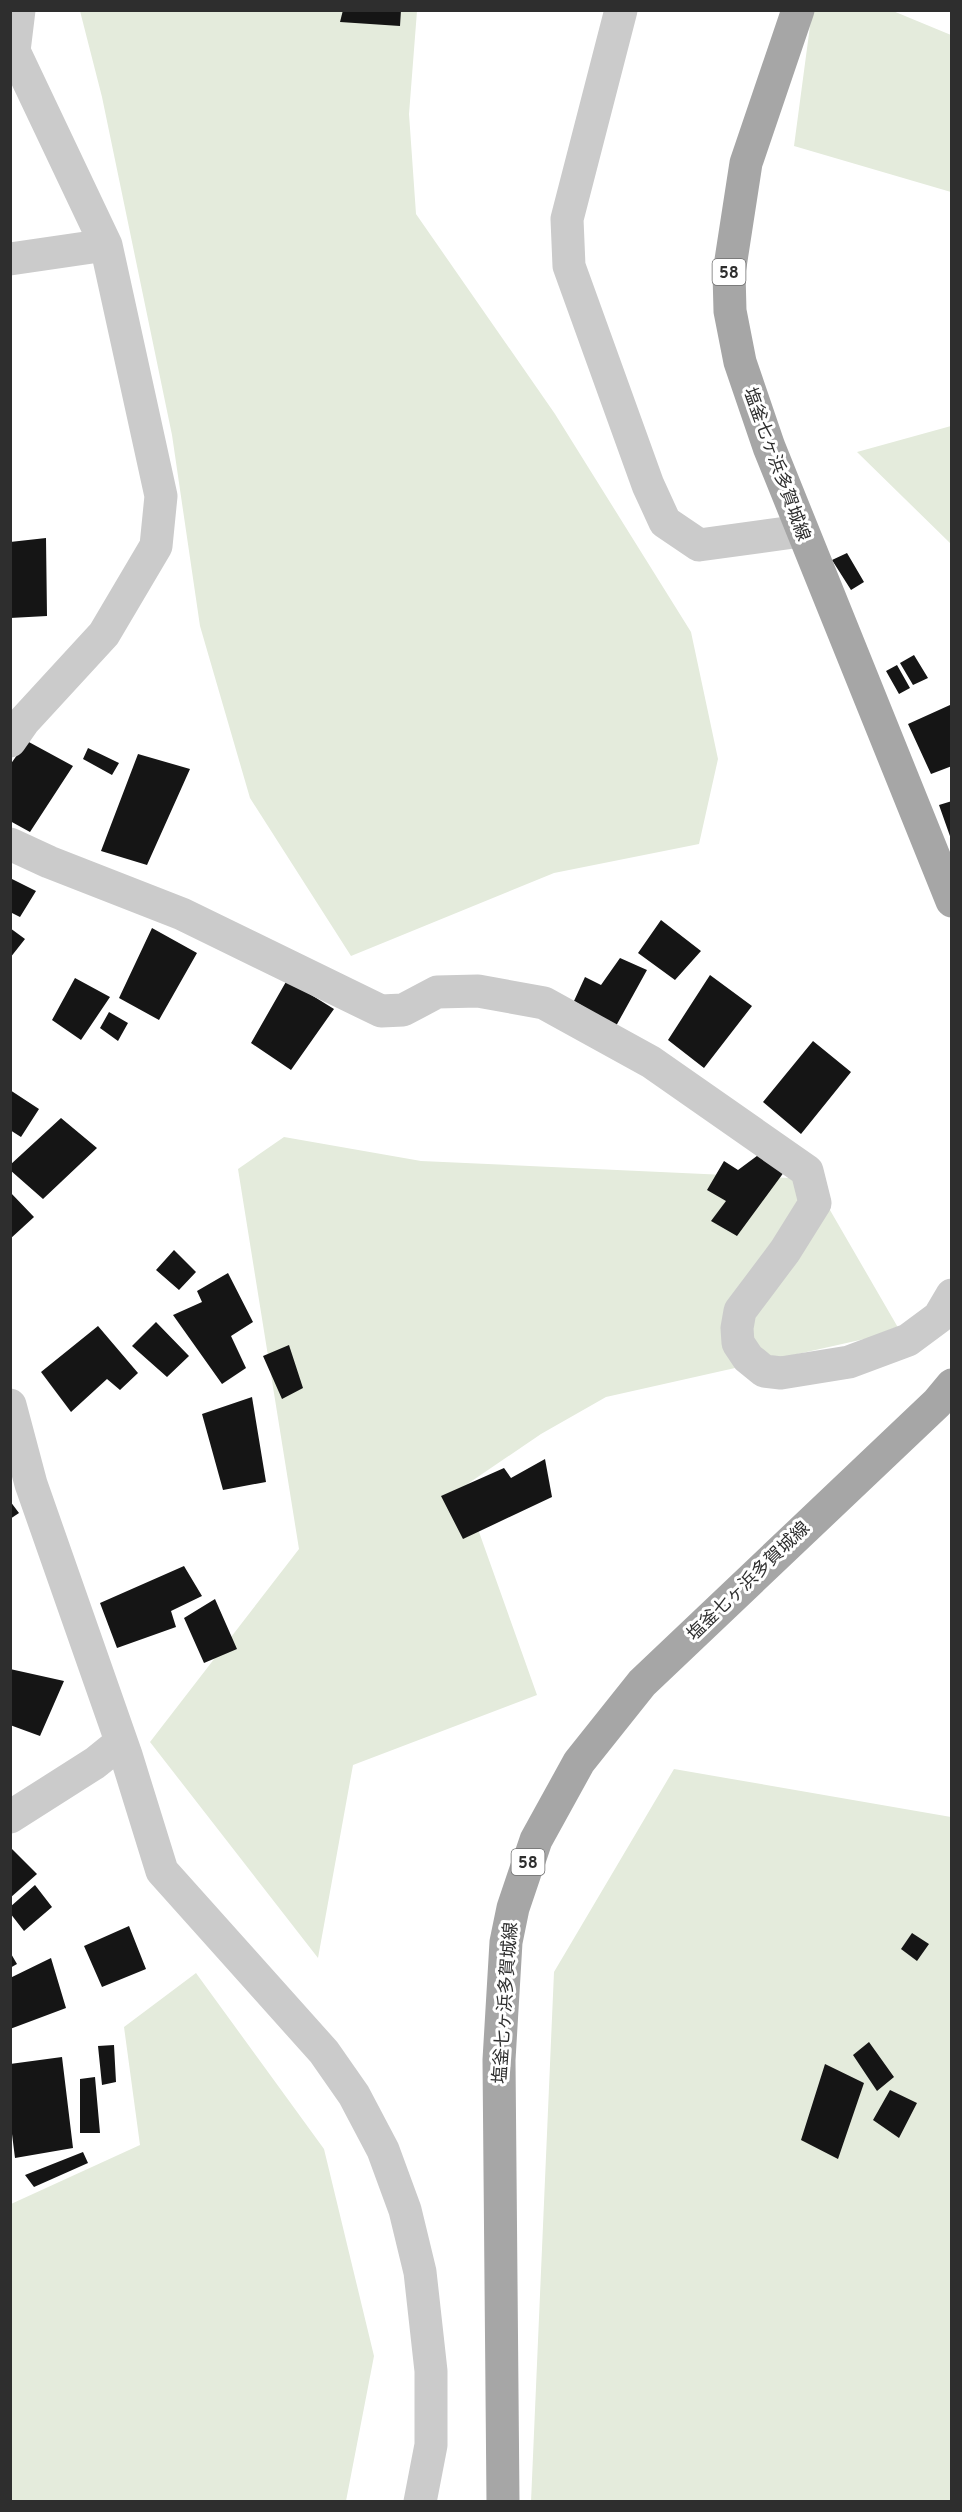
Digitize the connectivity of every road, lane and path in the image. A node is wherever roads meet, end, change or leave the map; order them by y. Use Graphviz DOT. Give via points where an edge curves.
graph roads {
  1 [pos="19,10"];
  2 [pos="621,10"];
  3 [pos="798,10"];
  4 [pos="106,245"];
  5 [pos="10,259"];
  6 [pos="801,531"];
  7 [pos="10,741"];
  8 [pos="10,844"];
  9 [pos="951,901"];
  10 [pos="951,1294"];
  11 [pos="951,1385"];
  12 [pos="10,1405"];
  13 [pos="121,1742"];
  14 [pos="10,1817"];
  15 [pos="420,2502"];
  16 [pos="503,2502"];
  1 -- 4 [label="street" via="14,51"];
  2 -- 6 [label="street" via="567,219 569,266 665,522 699,545"];
  3 -- 6 [label="main road, 塩釜七ヶ浜多賀城線 / 58" via="746,163 729,273 730,311 740,362"];
  4 -- 5 [label="street"];
  4 -- 7 [label="street" via="161,496 156,546 104,634"];
  6 -- 9 [label="main road, 塩釜七ヶ浜多賀城線 / 58"];
  8 -- 10 [label="street" via="182,914 381,1011 403,1010 437,992 478,991 544,1003 651,1062 807,1171 815,1203 740,1311 738,1343 764,1371 781,1373 849,1362 908,1340 939,1317"];
  11 -- 16 [label="main road, 塩釜七ヶ浜多賀城線 / 58" via="937,1403 642,1683 579,1762 532,1850 506,1942 499,2060"];
  12 -- 13 [label="street" via="31,1484"];
  13 -- 14 [label="street"];
  13 -- 15 [label="street" via="162,1871 324,2052 354,2094 383,2150 405,2210 420,2272 431,2371 431,2445"];
}
